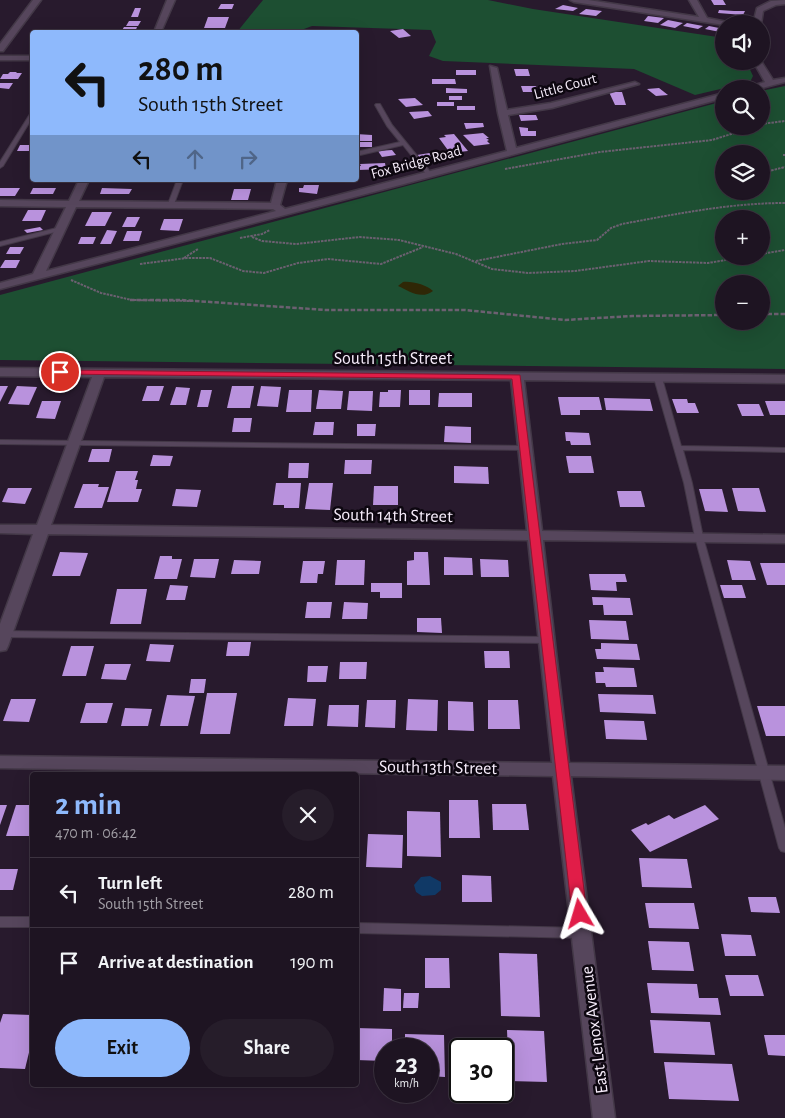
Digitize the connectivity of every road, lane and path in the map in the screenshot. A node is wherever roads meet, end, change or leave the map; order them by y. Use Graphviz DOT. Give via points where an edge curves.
graph roads {
  1 [pos="37,0"];
  2 [pos="171,0"];
  3 [pos="574,0"];
  4 [pos="693,0"];
  5 [pos="601,2"];
  6 [pos="785,2"];
  7 [pos="759,15"];
  8 [pos="704,19"];
  9 [pos="715,21"];
  10 [pos="158,30"];
  11 [pos="0,49"];
  12 [pos="0,58"];
  13 [pos="30,58"];
  14 [pos="493,68"];
  15 [pos="785,80"];
  16 [pos="770,83"];
  17 [pos="635,84"];
  18 [pos="715,97"];
  19 [pos="378,105"];
  20 [pos="502,113"];
  21 [pos="30,117"];
  22 [pos="785,121"];
  23 [pos="770,123"];
  24 [pos="728,135"];
  25 [pos="404,143"];
  26 [pos="512,152"];
  27 [pos="359,153"];
  28 [pos="0,166"];
  29 [pos="785,167"];
  30 [pos="502,169"];
  31 [pos="770,171"];
  32 [pos="428,174"];
  33 [pos="83,182"];
  34 [pos="179,182"];
  35 [pos="282,182"];
  36 [pos="0,202"];
  37 [pos="785,203"];
  38 [pos="73,204"];
  39 [pos="171,204"];
  40 [pos="279,210"];
  41 [pos="61,228"];
  42 [pos="275,228"];
  43 [pos="251,236"];
  44 [pos="234,240"];
  45 [pos="0,244"];
  46 [pos="423,246"];
  47 [pos="199,248"];
  48 [pos="785,250"];
  49 [pos="770,252"];
  50 [pos="184,258"];
  51 [pos="475,261"];
  52 [pos="715,262"];
  53 [pos="131,264"];
  54 [pos="38,276"];
  55 [pos="78,276"];
  56 [pos="0,286"];
  57 [pos="770,314"];
  58 [pos="785,314"];
  59 [pos="715,315"];
  60 [pos="0,372"];
  61 [pos="99,373"];
  62 [pos="517,376"];
  63 [pos="658,378"];
  64 [pos="785,379"];
  65 [pos="0,442"];
  66 [pos="73,443"];
  67 [pos="526,448"];
  68 [pos="678,448"];
  69 [pos="785,450"];
  70 [pos="0,529"];
  71 [pos="41,529"];
  72 [pos="536,535"];
  73 [pos="699,537"];
  74 [pos="785,539"];
  75 [pos="1,638"];
  76 [pos="547,640"];
  77 [pos="0,762"];
  78 [pos="561,768"];
  79 [pos="765,773"];
  80 [pos="785,773"];
  81 [pos="785,848"];
  82 [pos="0,922"];
  83 [pos="30,922"];
  84 [pos="359,928"];
  85 [pos="582,933"];
  86 [pos="604,1118"];
  1 -- 11 [label="street"];
  2 -- 10 [label="street"];
  3 -- 5 [label="street"];
  4 -- 8 [label="street"];
  5 -- 8 [label="street"];
  6 -- 7 [label="street" via="774,3 760,10"];
  8 -- 9 [label="street"];
  12 -- 13 [label="street"];
  14 -- 20 [label="street"];
  15 -- 16 [label="street"];
  17 -- 20 [label="street, Little Court" via="546,107"];
  18 -- 26 [label="street, Fox Bridge Road"];
  19 -- 25 [label="lane"];
  20 -- 26 [label="street"];
  21 -- 28 [label="lane"];
  22 -- 23 [label="path"];
  24 -- 30 [label="path" via="712,140 600,152"];
  25 -- 27 [label="lane"];
  25 -- 32 [label="lane"];
  26 -- 32 [label="street, Fox Bridge Road"];
  29 -- 31 [label="path"];
  32 -- 40 [label="street, Fox Bridge Road"];
  33 -- 38 [label="street"];
  34 -- 39 [label="lane"];
  35 -- 40 [label="street"];
  36 -- 38 [label="street"];
  37 -- 51 [label="path" via="719,207 622,224 611,228 597,240"];
  38 -- 39 [label="street"];
  38 -- 41 [label="street"];
  39 -- 40 [label="street"];
  40 -- 54 [label="street, Fox Bridge Road"];
  41 -- 45 [label="lane"];
  41 -- 54 [label="street"];
  42 -- 43 [label="path"];
  43 -- 44 [label="path"];
  43 -- 46 [label="path" via="262,241 296,244 370,237"];
  46 -- 50 [label="path" via="381,264 328,259 254,273 216,260"];
  46 -- 51 [label="path"];
  47 -- 50 [label="path"];
  48 -- 49 [label="path"];
  50 -- 53 [label="path"];
  51 -- 52 [label="path" via="508,272 549,273 649,261"];
  54 -- 56 [label="street, Fox Bridge Road"];
  55 -- 59 [label="path" via="70,280 101,293 132,300 181,300 350,312 465,310 565,320"];
  57 -- 58 [label="path"];
  60 -- 61 [label="street, South 15th Street"];
  61 -- 62 [label="street, South 15th Street"];
  61 -- 66 [label="street"];
  62 -- 63 [label="street, South 15th Street"];
  62 -- 67 [label="street, East Lenox Avenue"];
  63 -- 64 [label="street, South 15th Street"];
  63 -- 68 [label="lane"];
  65 -- 66 [label="lane"];
  66 -- 67 [label="lane"];
  66 -- 71 [label="street"];
  67 -- 72 [label="street, East Lenox Avenue"];
  68 -- 69 [label="lane"];
  68 -- 73 [label="lane"];
  70 -- 71 [label="street, South 14th Street"];
  71 -- 72 [label="street, South 14th Street"];
  71 -- 75 [label="street"];
  72 -- 73 [label="street, South 14th Street"];
  72 -- 76 [label="street, East Lenox Avenue"];
  73 -- 74 [label="street, South 14th Street"];
  73 -- 79 [label="lane"];
  75 -- 76 [label="lane"];
  76 -- 78 [label="street, East Lenox Avenue"];
  77 -- 78 [label="street, South 13th Street"];
  78 -- 79 [label="street, South 13th Street"];
  78 -- 85 [label="street, East Lenox Avenue"];
  79 -- 80 [label="street, South 13th Street"];
  79 -- 81 [label="lane"];
  82 -- 83 [label="lane"];
  84 -- 85 [label="lane"];
  85 -- 86 [label="street, East Lenox Avenue"];
}
